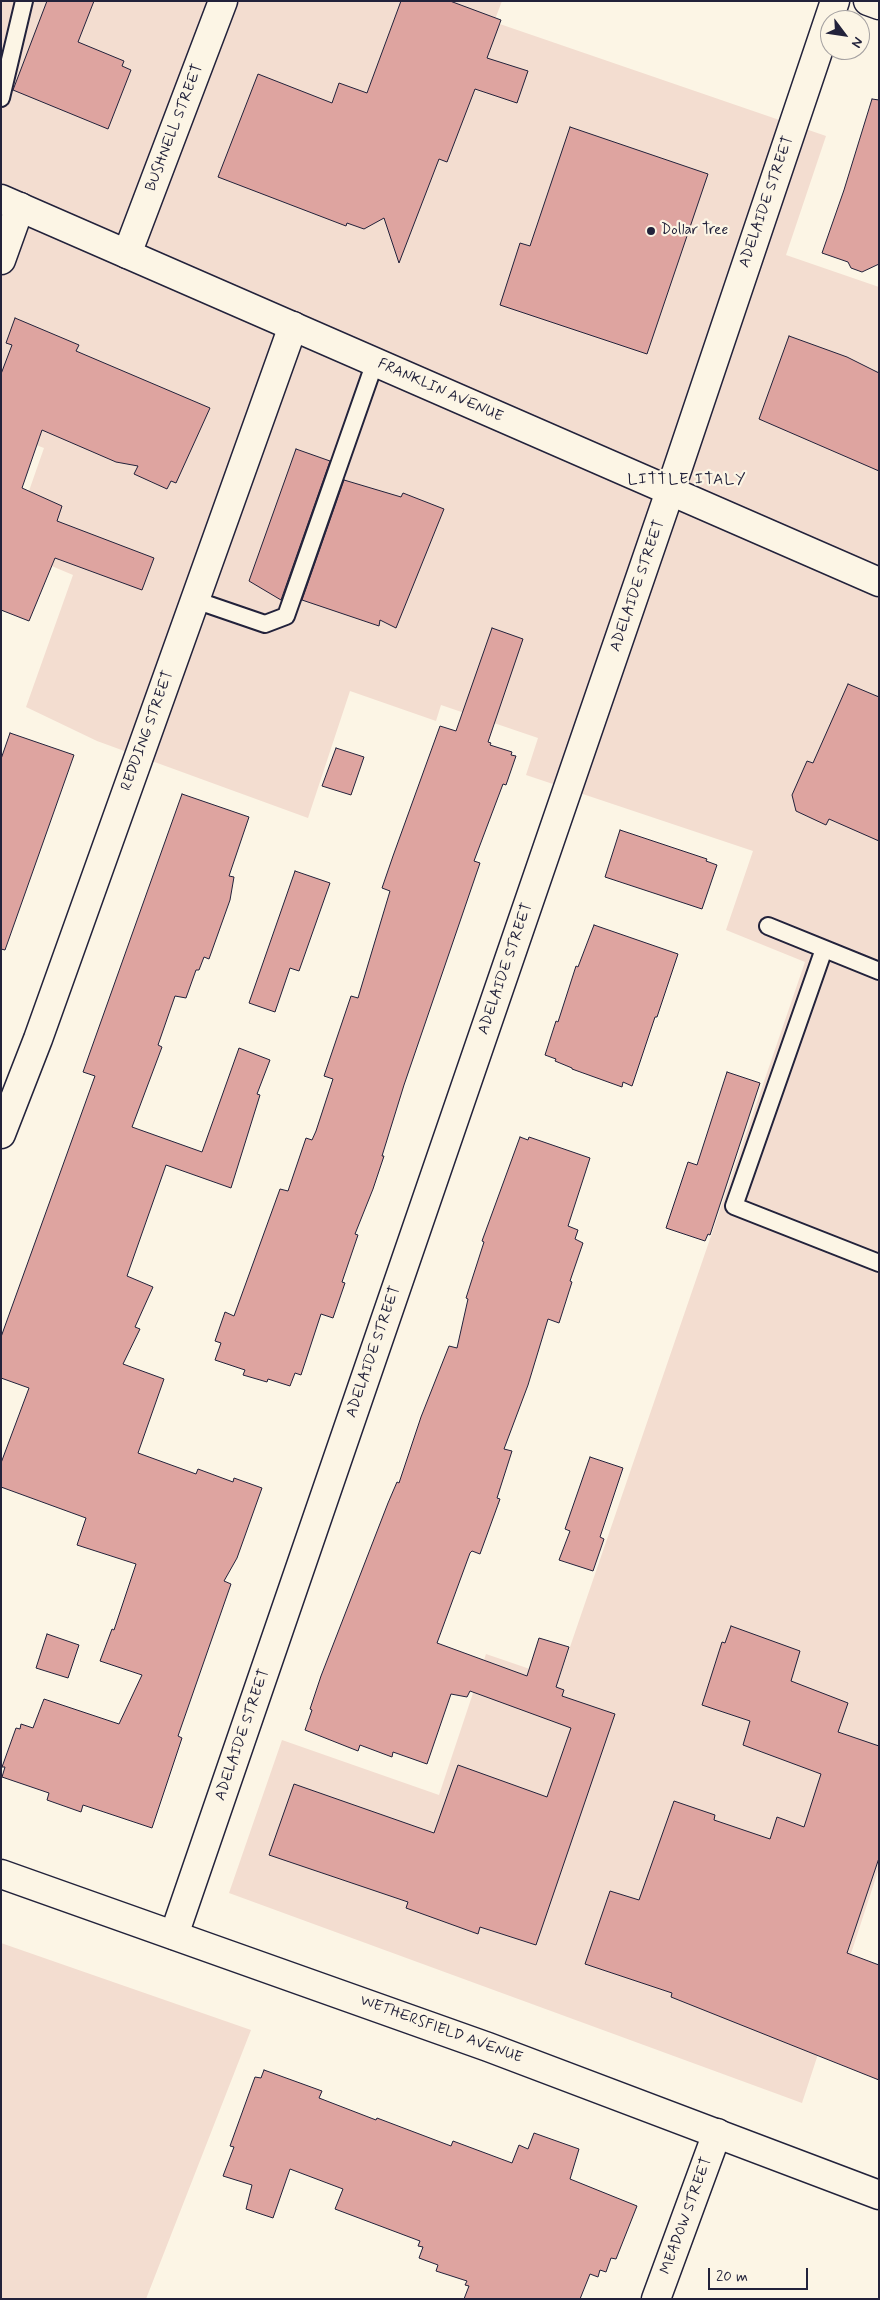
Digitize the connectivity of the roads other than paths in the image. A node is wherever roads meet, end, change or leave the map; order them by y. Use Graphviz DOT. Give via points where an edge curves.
graph roads {
  1 [pos="24,1"];
  2 [pos="223,1"];
  3 [pos="835,1"];
  4 [pos="868,1"];
  5 [pos="879,5"];
  6 [pos="1,98"];
  7 [pos="11,203"];
  8 [pos="128,254"];
  9 [pos="1,260"];
  10 [pos="293,326"];
  11 [pos="374,362"];
  12 [pos="670,491"];
  13 [pos="879,582"];
  14 [pos="195,600"];
  15 [pos="768,926"];
  16 [pos="824,949"];
  17 [pos="879,971"];
  18 [pos="1,1134"];
  19 [pos="879,1263"];
  20 [pos="1,1874"];
  21 [pos="174,1935"];
  22 [pos="717,2133"];
  23 [pos="879,2195"];
  24 [pos="656,2299"];
  1 -- 6 [label="lane"];
  2 -- 8 [label="street, BUSHNELL STREET"];
  3 -- 12 [label="street, ADELAIDE STREET"];
  4 -- 5 [label="street"];
  7 -- 8 [label="street, FRANKLIN AVENUE"];
  7 -- 9 [label="street"];
  8 -- 10 [label="street, FRANKLIN AVENUE"];
  10 -- 11 [label="street, FRANKLIN AVENUE"];
  10 -- 14 [label="street, REDDING STREET"];
  11 -- 12 [label="street, FRANKLIN AVENUE"];
  11 -- 14 [label="lane" via="286,616 265,624"];
  12 -- 13 [label="street, FRANKLIN AVENUE"];
  12 -- 21 [label="street, ADELAIDE STREET"];
  14 -- 18 [label="street, REDDING STREET"];
  15 -- 16 [label="lane"];
  16 -- 17 [label="lane"];
  16 -- 19 [label="lane" via="734,1206"];
  20 -- 21 [label="street, WETHERSFIELD AVENUE"];
  21 -- 22 [label="street, WETHERSFIELD AVENUE"];
  22 -- 23 [label="street, WETHERSFIELD AVENUE"];
  22 -- 24 [label="street, MEADOW STREET"];
}
